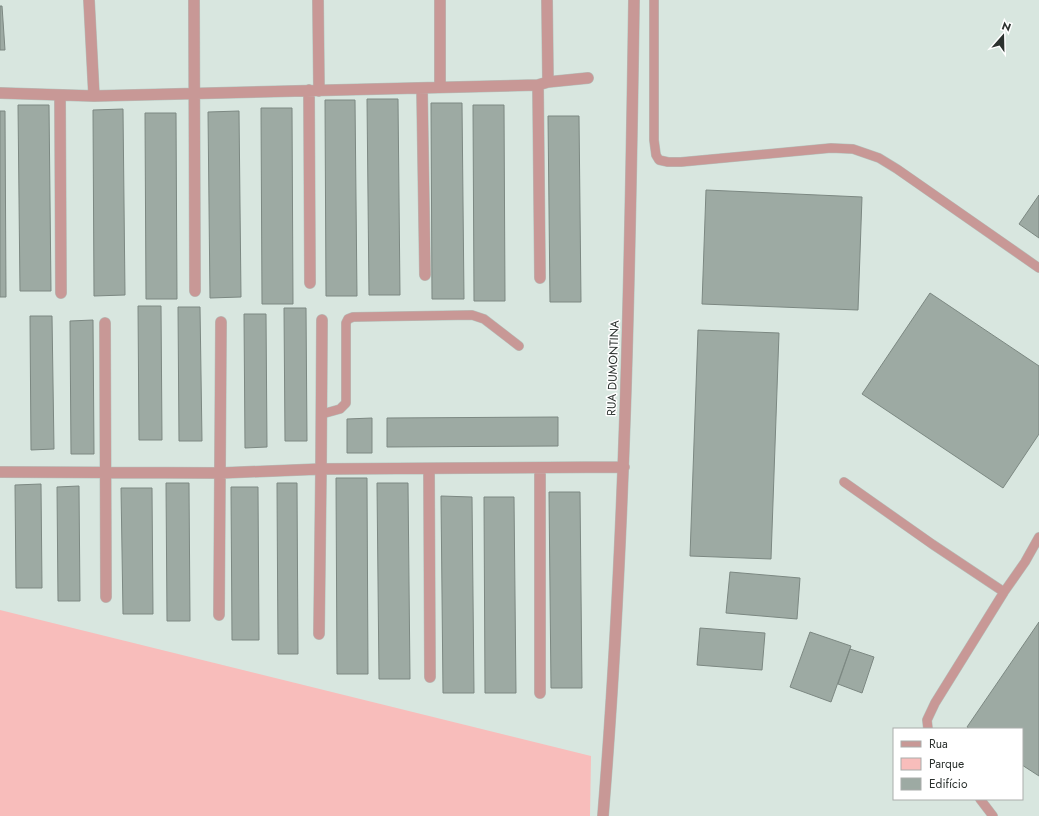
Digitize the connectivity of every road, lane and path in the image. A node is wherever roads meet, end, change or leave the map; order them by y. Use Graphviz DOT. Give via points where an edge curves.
graph roads {
  1 [pos="89,0"];
  2 [pos="194,0"];
  3 [pos="318,0"];
  4 [pos="440,0"];
  5 [pos="547,0"];
  6 [pos="634,0"];
  7 [pos="654,0"];
  8 [pos="588,78"];
  9 [pos="543,83"];
  10 [pos="440,87"];
  11 [pos="422,88"];
  12 [pos="314,91"];
  13 [pos="0,93"];
  14 [pos="194,94"];
  15 [pos="60,95"];
  16 [pos="94,96"];
  17 [pos="1039,268"];
  18 [pos="425,275"];
  19 [pos="540,278"];
  20 [pos="310,283"];
  21 [pos="195,290"];
  22 [pos="62,293"];
  23 [pos="322,320"];
  24 [pos="221,322"];
  25 [pos="105,323"];
  26 [pos="518,346"];
  27 [pos="322,414"];
  28 [pos="624,467"];
  29 [pos="540,468"];
  30 [pos="321,469"];
  31 [pos="429,469"];
  32 [pos="0,472"];
  33 [pos="105,472"];
  34 [pos="221,473"];
  35 [pos="844,482"];
  36 [pos="1039,537"];
  37 [pos="1004,592"];
  38 [pos="106,597"];
  39 [pos="219,615"];
  40 [pos="319,634"];
  41 [pos="430,677"];
  42 [pos="540,693"];
  43 [pos="928,728"];
  44 [pos="981,800"];
  45 [pos="603,816"];
  46 [pos="993,816"];
  1 -- 16 [label="street"];
  2 -- 14 [label="street"];
  3 -- 12 [label="street"];
  4 -- 10 [label="street"];
  5 -- 9 [label="street"];
  6 -- 28 [label="street, RUA DUMONTINA"];
  7 -- 17 [label="lane" via="654,140 659,160 681,162 831,148 854,149 880,158 891,165"];
  8 -- 9 [label="street"];
  9 -- 10 [label="street"];
  9 -- 19 [label="street"];
  10 -- 11 [label="street"];
  11 -- 12 [label="street"];
  11 -- 18 [label="street"];
  12 -- 14 [label="street"];
  12 -- 20 [label="street"];
  13 -- 15 [label="street"];
  14 -- 16 [label="street"];
  14 -- 21 [label="street"];
  15 -- 16 [label="street"];
  15 -- 22 [label="street"];
  23 -- 27 [label="street"];
  24 -- 34 [label="street"];
  25 -- 33 [label="street"];
  26 -- 27 [label="lane" via="484,319 472,315 353,317 346,323 346,403 340,409"];
  27 -- 30 [label="street"];
  28 -- 29 [label="street"];
  28 -- 45 [label="street, RUA DUMONTINA"];
  29 -- 31 [label="street"];
  29 -- 42 [label="street"];
  30 -- 31 [label="street"];
  30 -- 34 [label="street"];
  30 -- 40 [label="street"];
  31 -- 41 [label="street"];
  32 -- 33 [label="street"];
  33 -- 34 [label="street"];
  33 -- 38 [label="street"];
  34 -- 39 [label="street"];
  35 -- 37 [label="lane"];
  36 -- 37 [label="lane"];
  37 -- 43 [label="lane" via="935,703 927,720"];
  44 -- 46 [label="lane"];
}
